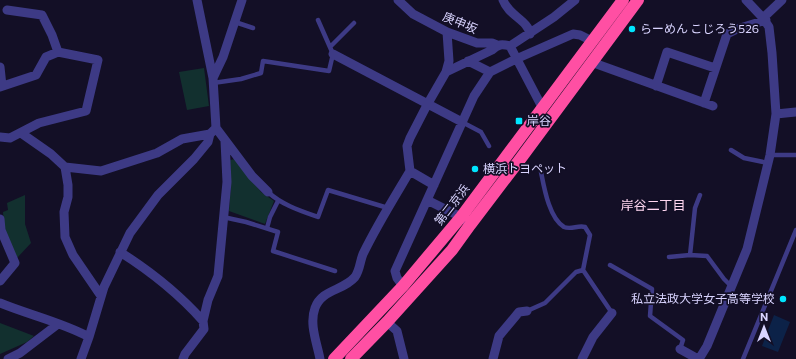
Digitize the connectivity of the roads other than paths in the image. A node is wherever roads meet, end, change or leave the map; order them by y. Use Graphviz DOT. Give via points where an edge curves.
graph roads {
  1 [pos="197,0"];
  2 [pos="242,0"];
  3 [pos="398,0"];
  4 [pos="503,0"];
  5 [pos="575,0"];
  6 [pos="638,0"];
  7 [pos="746,0"];
  8 [pos="782,0"];
  9 [pos="620,1"];
  10 [pos="7,10"];
  11 [pos="764,19"];
  12 [pos="318,20"];
  13 [pos="235,22"];
  14 [pos="354,24"];
  15 [pos="253,28"];
  16 [pos="447,32"];
  17 [pos="530,34"];
  18 [pos="592,41"];
  19 [pos="497,45"];
  20 [pos="510,46"];
  21 [pos="331,51"];
  22 [pos="58,52"];
  23 [pos="516,59"];
  24 [pos="468,61"];
  25 [pos="591,62"];
  26 [pos="0,67"];
  27 [pos="714,68"];
  28 [pos="446,72"];
  29 [pos="490,72"];
  30 [pos="213,80"];
  31 [pos="656,86"];
  32 [pos="1,87"];
  33 [pos="427,105"];
  34 [pos="542,107"];
  35 [pos="796,112"];
  36 [pos="776,114"];
  37 [pos="462,122"];
  38 [pos="213,131"];
  39 [pos="21,133"];
  40 [pos="0,137"];
  41 [pos="225,141"];
  42 [pos="489,146"];
  43 [pos="731,150"];
  44 [pos="796,155"];
  45 [pos="769,159"];
  46 [pos="65,167"];
  47 [pos="410,171"];
  48 [pos="541,172"];
  49 [pos="434,185"];
  50 [pos="268,192"];
  51 [pos="700,195"];
  52 [pos="427,200"];
  53 [pos="278,201"];
  54 [pos="388,208"];
  55 [pos="223,217"];
  56 [pos="0,219"];
  57 [pos="465,221"];
  58 [pos="267,228"];
  59 [pos="796,230"];
  60 [pos="120,252"];
  61 [pos="690,255"];
  62 [pos="669,257"];
  63 [pos="610,265"];
  64 [pos="583,270"];
  65 [pos="335,271"];
  66 [pos="0,281"];
  67 [pos="403,286"];
  68 [pos="732,287"];
  69 [pos="101,296"];
  70 [pos="0,303"];
  71 [pos="527,311"];
  72 [pos="612,313"];
  73 [pos="203,321"];
  74 [pos="387,322"];
  75 [pos="58,324"];
  76 [pos="89,337"];
  77 [pos="680,349"];
  78 [pos="8,359"];
  79 [pos="81,359"];
  80 [pos="182,359"];
  81 [pos="320,359"];
  82 [pos="334,359"];
  83 [pos="351,359"];
  84 [pos="404,359"];
  85 [pos="493,359"];
  86 [pos="582,359"];
  87 [pos="699,359"];
  88 [pos="743,359"];
  1 -- 30 [label="street"];
  2 -- 13 [label="street"];
  3 -- 16 [label="street, 庚申坂" via="413,14"];
  4 -- 17 [label="street" via="506,8 527,26"];
  5 -- 17 [label="street"];
  6 -- 25 [label="highway, 第二京浜"];
  7 -- 11 [label="street"];
  8 -- 11 [label="street"];
  9 -- 18 [label="highway, 第二京浜"];
  10 -- 22 [label="street" via="42,15"];
  11 -- 27 [label="street" via="726,34"];
  11 -- 36 [label="street" via="769,27"];
  12 -- 21 [label="lane"];
  13 -- 15 [label="lane"];
  13 -- 30 [label="street"];
  14 -- 21 [label="lane"];
  16 -- 19 [label="street, 庚申坂" via="477,43"];
  16 -- 28 [label="street" via="449,61"];
  17 -- 20 [label="street"];
  18 -- 23 [label="street" via="573,34"];
  18 -- 34 [label="highway, 第二京浜"];
  19 -- 20 [label="street, 庚申坂"];
  19 -- 24 [label="street"];
  20 -- 23 [label="street"];
  21 -- 30 [label="lane" via="329,71 263,61 261,74 241,79"];
  21 -- 33 [label="street"];
  22 -- 32 [label="street" via="46,57 36,75"];
  22 -- 39 [label="street" via="98,60 86,111 39,124"];
  23 -- 29 [label="street"];
  23 -- 34 [label="street"];
  24 -- 28 [label="street"];
  24 -- 29 [label="street"];
  25 -- 31 [label="street"];
  25 -- 57 [label="highway, 第二京浜"];
  26 -- 32 [label="street"];
  27 -- 31 [label="street" via="667,52"];
  27 -- 31 [label="street" via="708,104"];
  28 -- 33 [label="street"];
  29 -- 37 [label="street" via="474,96"];
  30 -- 38 [label="street"];
  33 -- 37 [label="street"];
  33 -- 47 [label="street" via="407,146"];
  34 -- 57 [label="highway, 第二京浜"];
  35 -- 36 [label="street"];
  36 -- 45 [label="street"];
  37 -- 42 [label="lane" via="481,132"];
  37 -- 49 [label="street"];
  38 -- 41 [label="street"];
  38 -- 46 [label="street" via="182,139 157,152 101,172"];
  38 -- 60 [label="street" via="208,142 194,159 158,195 130,233"];
  39 -- 40 [label="street" via="10,138"];
  39 -- 46 [label="street"];
  41 -- 50 [label="street"];
  41 -- 55 [label="street" via="227,182"];
  43 -- 45 [label="lane" via="744,158"];
  44 -- 45 [label="lane"];
  45 -- 68 [label="street" via="747,248"];
  46 -- 69 [label="street" via="68,197 64,212 65,237 73,255"];
  47 -- 49 [label="street"];
  47 -- 54 [label="street"];
  48 -- 64 [label="lane" via="548,202 555,218 569,228 585,227 590,235"];
  49 -- 52 [label="street"];
  50 -- 53 [label="lane"];
  51 -- 61 [label="lane" via="695,208"];
  52 -- 57 [label="street"];
  52 -- 67 [label="street" via="396,271 397,278"];
  53 -- 54 [label="lane" via="318,217 328,190"];
  53 -- 58 [label="lane"];
  54 -- 81 [label="street" via="363,255 357,273 342,287 324,294 315,308 313,327"];
  55 -- 58 [label="lane"];
  55 -- 73 [label="street" via="218,276"];
  56 -- 66 [label="street" via="1,230 15,263"];
  57 -- 67 [label="highway, 第二京浜"];
  57 -- 74 [label="highway, 第二京浜" via="452,250"];
  58 -- 65 [label="lane" via="278,232 273,251"];
  59 -- 88 [label="lane"];
  60 -- 69 [label="street"];
  60 -- 73 [label="street" via="152,273"];
  61 -- 62 [label="lane"];
  61 -- 68 [label="lane" via="707,256"];
  63 -- 77 [label="lane" via="652,289 650,316 683,340"];
  64 -- 71 [label="lane" via="576,272 545,303"];
  64 -- 72 [label="lane"];
  67 -- 82 [label="highway, 第二京浜"];
  68 -- 87 [label="street"];
  69 -- 76 [label="street"];
  70 -- 75 [label="street"];
  71 -- 85 [label="street" via="519,312 499,336"];
  72 -- 86 [label="street" via="593,337"];
  73 -- 80 [label="street" via="204,329"];
  74 -- 83 [label="highway, 第二京浜"];
  74 -- 84 [label="street" via="398,331"];
  75 -- 76 [label="street"];
  75 -- 78 [label="street"];
  76 -- 79 [label="street"];
  77 -- 87 [label="street"];
}
